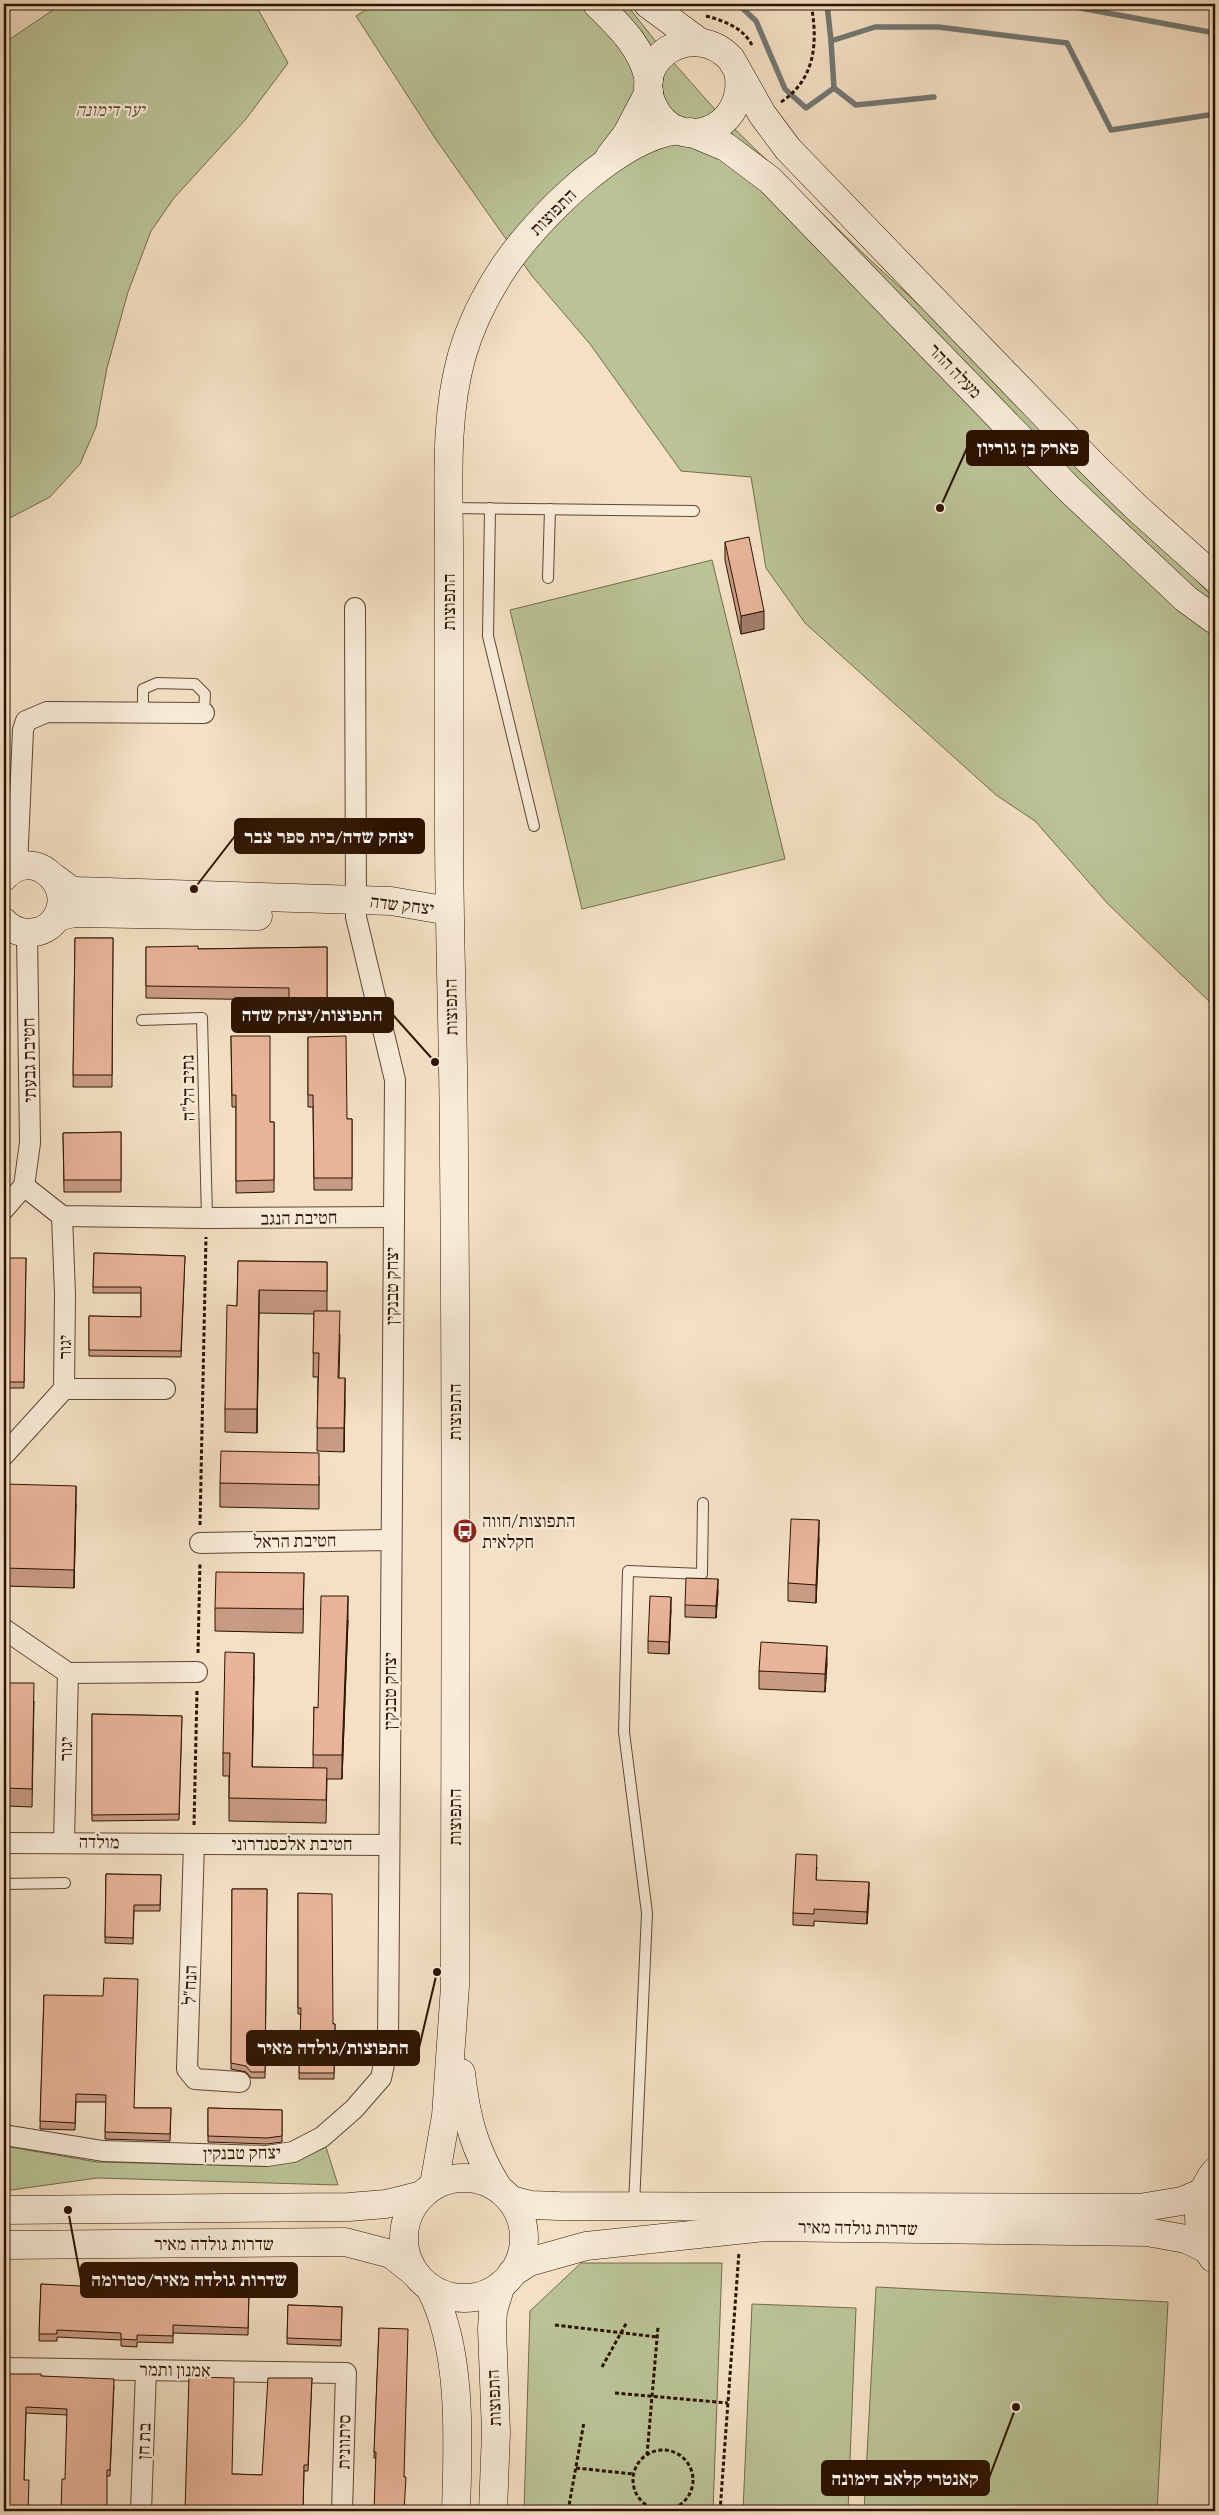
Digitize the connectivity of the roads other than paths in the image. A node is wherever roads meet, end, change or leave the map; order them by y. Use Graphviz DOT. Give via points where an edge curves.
graph roads {
  1 [pos="597,4"];
  2 [pos="648,4"];
  3 [pos="699,28"];
  4 [pos="739,77"];
  5 [pos="649,86"];
  6 [pos="684,131"];
  7 [pos="600,168"];
  8 [pos="449,508"];
  9 [pos="490,508"];
  10 [pos="550,509"];
  11 [pos="694,512"];
  12 [pos="548,578"];
  13 [pos="1215,578"];
  14 [pos="355,608"];
  15 [pos="1215,620"];
  16 [pos="143,712"];
  17 [pos="204,714"];
  18 [pos="534,826"];
  19 [pos="10,872"];
  20 [pos="56,879"];
  21 [pos="355,908"];
  22 [pos="449,911"];
  23 [pos="57,917"];
  24 [pos="16,928"];
  25 [pos="142,1020"];
  26 [pos="24,1186"];
  27 [pos="4,1209"];
  28 [pos="62,1216"];
  29 [pos="392,1217"];
  30 [pos="207,1218"];
  31 [pos="64,1388"];
  32 [pos="165,1388"];
  33 [pos="4,1455"];
  34 [pos="703,1503"];
  35 [pos="390,1540"];
  36 [pos="200,1543"];
  37 [pos="4,1630"];
  38 [pos="197,1672"];
  39 [pos="68,1673"];
  40 [pos="64,1842"];
  41 [pos="4,1843"];
  42 [pos="194,1844"];
  43 [pos="389,1844"];
  44 [pos="65,1883"];
  45 [pos="4,1884"];
  46 [pos="455,1986"];
  47 [pos="240,2082"];
  48 [pos="4,2135"];
  49 [pos="1209,2182"];
  50 [pos="428,2190"];
  51 [pos="505,2194"];
  52 [pos="634,2205"];
  53 [pos="4,2210"];
  54 [pos="4,2245"];
  55 [pos="1211,2255"];
  56 [pos="506,2279"];
  57 [pos="423,2281"];
  58 [pos="4,2368"];
  59 [pos="146,2370"];
  60 [pos="346,2373"];
  61 [pos="141,2511"];
  62 [pos="342,2511"];
  63 [pos="456,2511"];
  64 [pos="493,2511"];
  1 -- 5 [label="main road" via="636,46 644,61"];
  2 -- 3 [label="main road"];
  3 -- 4 [label="main road" via="731,59"];
  3 -- 5 [label="main road" via="688,41 670,48 656,62"];
  4 -- 6 [label="main road" via="738,101 728,117 714,128"];
  4 -- 13 [label="main road, מעלה ההר" via="776,105 788,149 1086,457"];
  5 -- 6 [label="main road" via="658,115"];
  5 -- 7 [label="main road, התפוצות" via="626,134"];
  6 -- 7 [label="main road, התפוצות" via="656,134"];
  6 -- 15 [label="main road, מעלה ההר" via="726,147 770,180 1101,520 1186,599"];
  7 -- 8 [label="main road, התפוצות" via="527,237 487,294 474,322 454,387 449,433"];
  8 -- 9 [label="lane"];
  8 -- 22 [label="main road, התפוצות"];
  9 -- 10 [label="lane"];
  9 -- 18 [label="lane" via="488,636"];
  10 -- 11 [label="lane"];
  10 -- 12 [label="lane"];
  14 -- 21 [label="street, יצחק טבנקין"];
  16 -- 17 [label="street"];
  16 -- 17 [label="lane" via="143,689 157,683 195,684 205,694"];
  16 -- 19 [label="street" via="47,712 26,721 22,730"];
  19 -- 20 [label="main road, יצחק שדה" via="38,866"];
  20 -- 21 [label="main road, יצחק שדה" via="69,890 77,891"];
  20 -- 23 [label="main road" via="63,899"];
  21 -- 22 [label="main road, יצחק שדה" via="407,917"];
  21 -- 23 [label="main road, יצחק שדה" via="74,913"];
  21 -- 29 [label="street, יצחק טבנקין" via="394,1080"];
  22 -- 46 [label="main road, התפוצות" via="454,1158"];
  23 -- 24 [label="main road" via="48,927"];
  24 -- 26 [label="street, חטיבת גבעתי" via="30,1143"];
  25 -- 30 [label="lane, נתיב הל\"ה" via="202,1018"];
  26 -- 27 [label="street"];
  26 -- 28 [label="street"];
  28 -- 30 [label="street, חטיבת הנגב"];
  28 -- 31 [label="street, יגור"];
  29 -- 30 [label="street, חטיבת הנגב"];
  29 -- 35 [label="street, יצחק טבנקין"];
  31 -- 32 [label="street"];
  31 -- 33 [label="street"];
  34 -- 52 [label="lane" via="702,1574 628,1571 624,1732 647,1913"];
  35 -- 36 [label="street, חטיבת הראל"];
  35 -- 43 [label="street, יצחק טבנקין"];
  37 -- 39 [label="street"];
  38 -- 39 [label="street"];
  39 -- 40 [label="street, יגור"];
  40 -- 41 [label="street, מולדה"];
  40 -- 42 [label="street, מולדה"];
  42 -- 43 [label="street, חטיבת אלכסנדרוני"];
  42 -- 47 [label="street, הנח\"ל" via="187,2068 195,2079"];
  43 -- 48 [label="street, יצחק טבנקין" via="388,2046 380,2078 354,2109 322,2136 293,2152 267,2156 103,2151"];
  44 -- 45 [label="lane"];
  46 -- 50 [label="main road, התפוצות" via="446,2116"];
  46 -- 51 [label="main road, התפוצות" via="469,2126 483,2163"];
  49 -- 52 [label="main road, שדרות גולדה מאיר" via="1163,2206 1140,2208"];
  49 -- 55 [label="main road" via="1198,2217 1201,2234"];
  50 -- 51 [label="main road" via="450,2179 467,2178 483,2181"];
  50 -- 53 [label="main road, שדרות גולדה מאיר" via="386,2204 349,2207"];
  50 -- 57 [label="main road" via="411,2208 405,2224 404,2241 407,2258"];
  51 -- 52 [label="main road, שדרות גולדה מאיר" via="531,2204"];
  51 -- 56 [label="main road" via="520,2218 524,2237 521,2256"];
  54 -- 57 [label="main road, שדרות גולדה מאיר" via="346,2242 391,2254"];
  55 -- 56 [label="main road, שדרות גולדה מאיר" via="1186,2239 1147,2232 766,2227 586,2246 529,2262"];
  56 -- 57 [label="main road" via="484,2294 466,2298 447,2296"];
  56 -- 64 [label="main road, התפוצות" via="493,2311 496,2432"];
  57 -- 63 [label="main road, התפוצות" via="438,2303 456,2392"];
  58 -- 59 [label="street, אמנון ותמר"];
  59 -- 60 [label="street, אמנון ותמר"];
  59 -- 61 [label="street, בת חן"];
  60 -- 62 [label="street, סיתוונית"];
}
